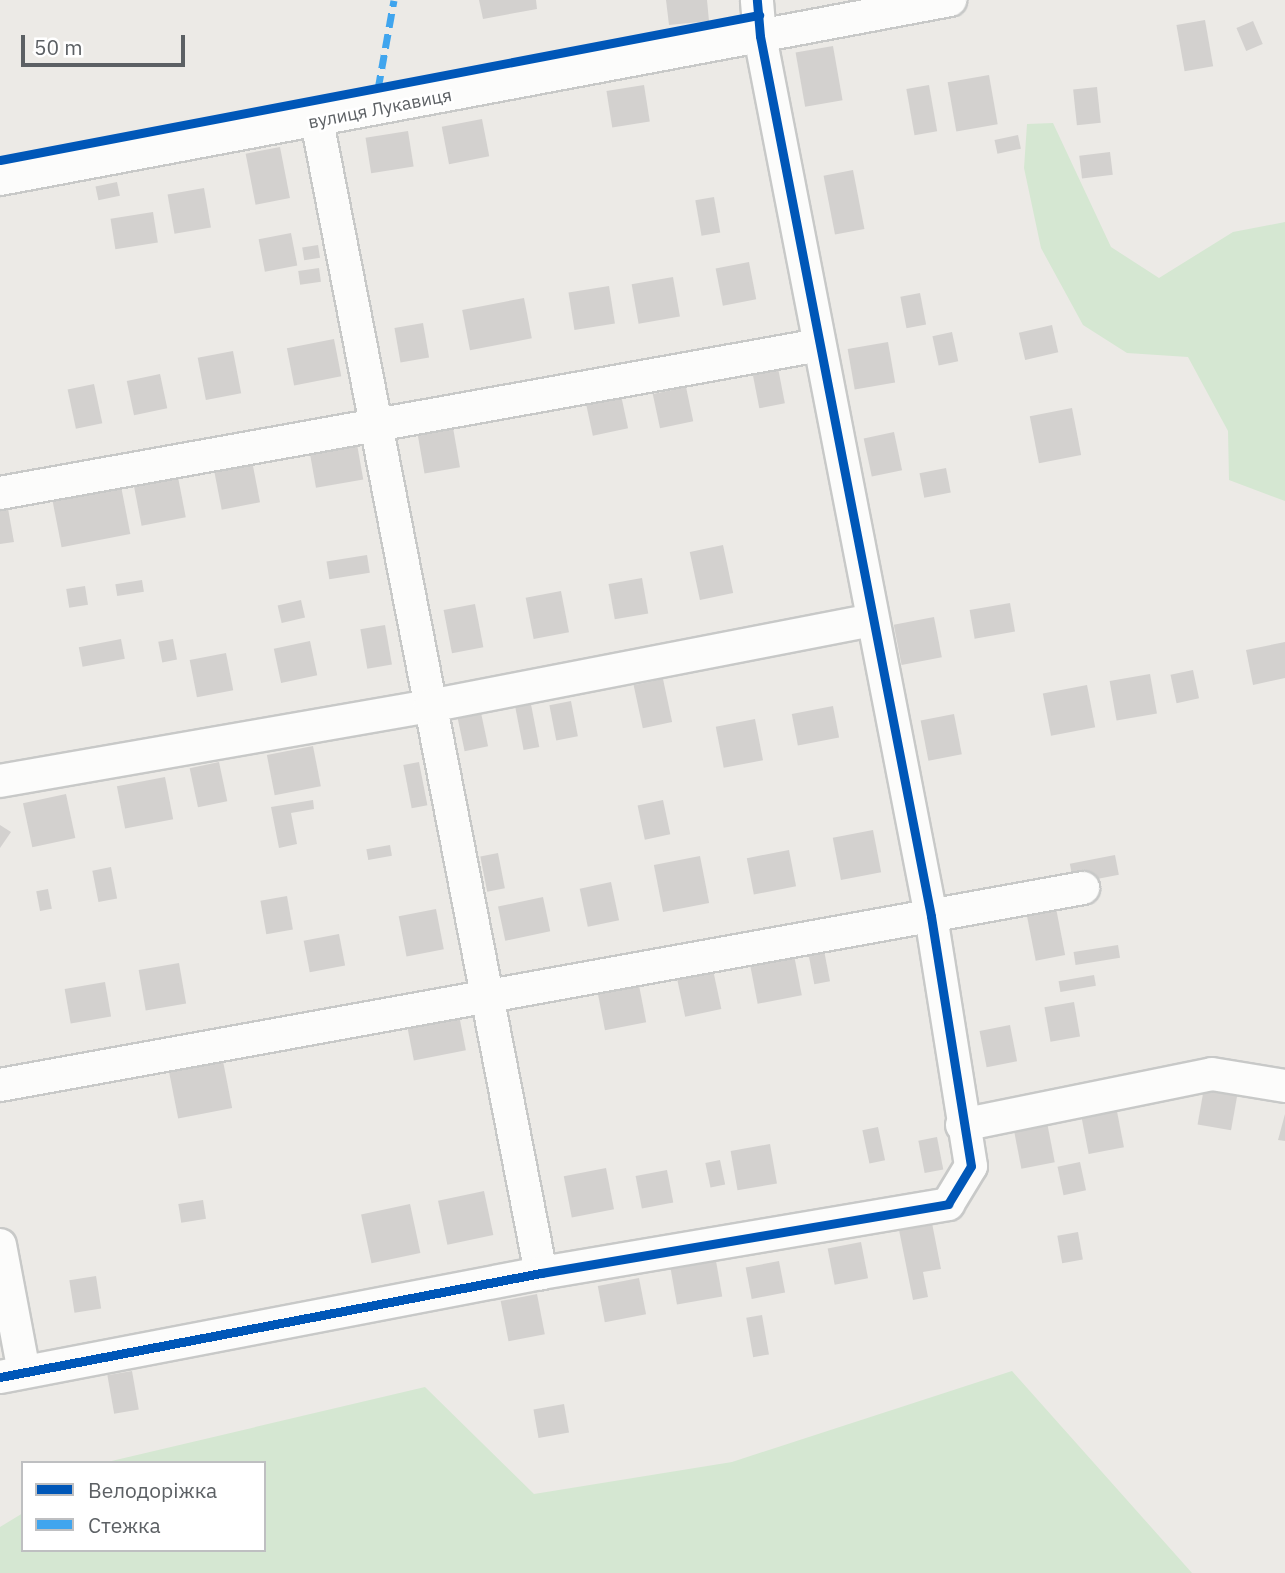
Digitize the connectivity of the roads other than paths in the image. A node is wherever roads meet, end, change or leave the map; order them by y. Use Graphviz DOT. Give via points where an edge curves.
graph roads {
  1 [pos="757,0"];
  2 [pos="950,0"];
  3 [pos="760,36"];
  4 [pos="317,121"];
  5 [pos="0,178"];
  6 [pos="819,345"];
  7 [pos="376,425"];
  8 [pos="0,493"];
  9 [pos="873,620"];
  10 [pos="430,706"];
  11 [pos="0,781"];
  12 [pos="1083,888"];
  13 [pos="932,916"];
  14 [pos="487,996"];
  15 [pos="0,1084"];
  16 [pos="1285,1086"];
  17 [pos="962,1125"];
  18 [pos="0,1245"];
  19 [pos="541,1273"];
  20 [pos="12,1374"];
  1 -- 3 [label="street"];
  2 -- 3 [label="street, вулиця Лукавиця"];
  3 -- 4 [label="street, вулиця Лукавиця"];
  3 -- 6 [label="street"];
  4 -- 5 [label="street, вулиця Лукавиця"];
  4 -- 7 [label="street"];
  6 -- 7 [label="street"];
  6 -- 9 [label="street"];
  7 -- 8 [label="street"];
  7 -- 10 [label="street"];
  9 -- 10 [label="street"];
  9 -- 13 [label="street"];
  10 -- 11 [label="street"];
  10 -- 14 [label="street"];
  12 -- 13 [label="street"];
  13 -- 14 [label="street"];
  13 -- 17 [label="street"];
  14 -- 15 [label="street"];
  14 -- 19 [label="street"];
  16 -- 17 [label="street" via="1212,1074"];
  17 -- 19 [label="street" via="971,1166 948,1204"];
  18 -- 20 [label="street"];
  19 -- 20 [label="street"];
}
